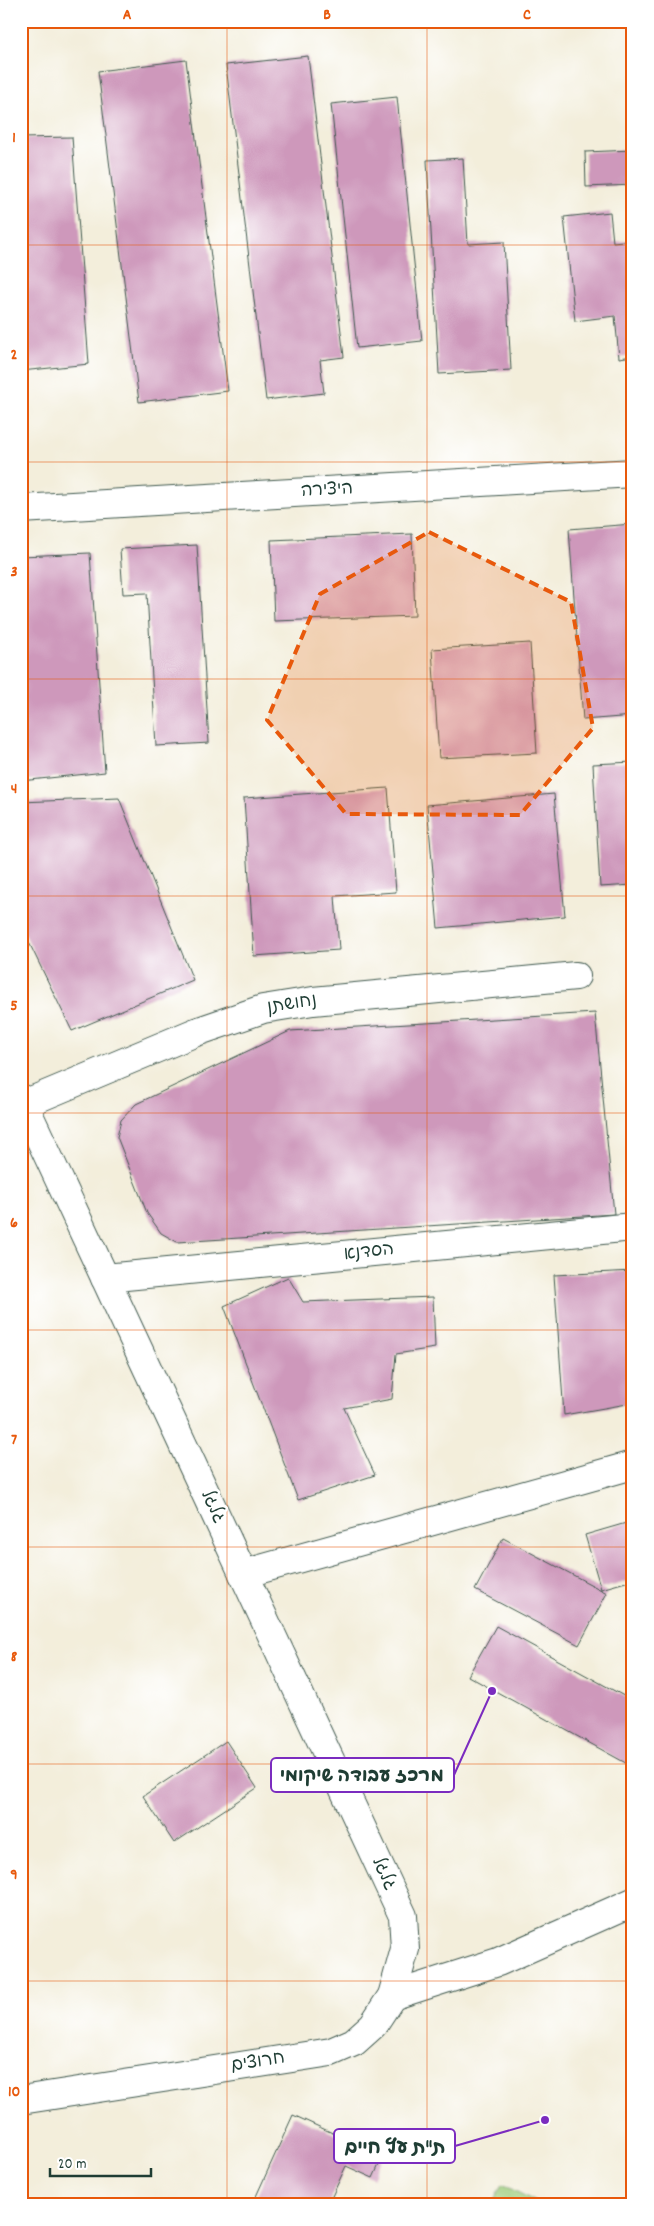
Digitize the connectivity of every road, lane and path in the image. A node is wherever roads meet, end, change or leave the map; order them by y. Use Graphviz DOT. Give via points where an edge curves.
graph roads {
  1 [pos="633,472"];
  2 [pos="21,509"];
  3 [pos="576,976"];
  4 [pos="23,1101"];
  5 [pos="633,1227"];
  6 [pos="105,1278"];
  7 [pos="633,1465"];
  8 [pos="243,1574"];
  9 [pos="633,1902"];
  10 [pos="403,1916"];
  11 [pos="392,1996"];
  12 [pos="21,2100"];
  1 -- 2 [label="street, היצירה"];
  3 -- 4 [label="street, נחושתן" via="313,1001 263,1009 196,1032"];
  4 -- 6 [label="street, גלגל"];
  5 -- 6 [label="street, הסדנא"];
  6 -- 8 [label="street, גלגל"];
  7 -- 8 [label="street"];
  8 -- 10 [label="street, גלגל"];
  9 -- 11 [label="street" via="498,1962"];
  10 -- 11 [label="street, חרוצים" via="405,1949"];
  11 -- 12 [label="street, חרוצים" via="373,2024 354,2042 331,2052"];
}
